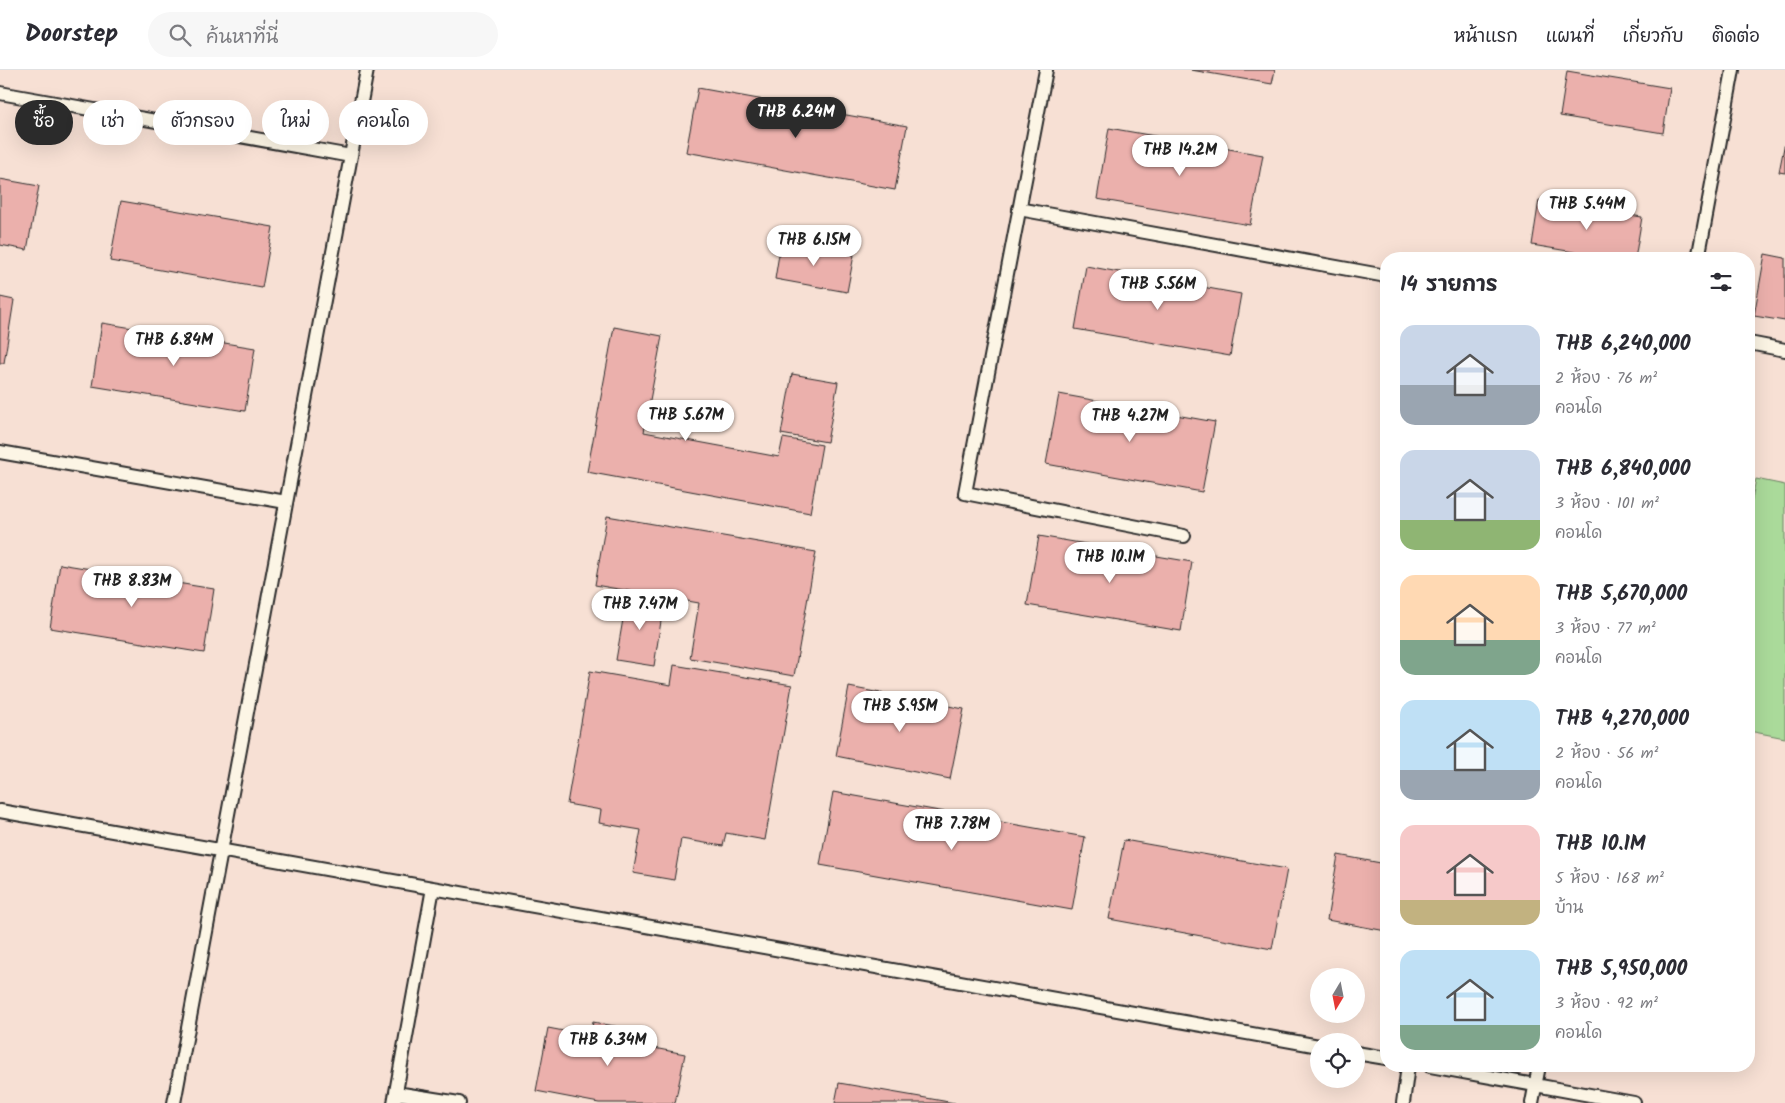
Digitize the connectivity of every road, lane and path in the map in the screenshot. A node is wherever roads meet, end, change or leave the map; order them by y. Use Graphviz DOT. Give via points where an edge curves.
graph roads {
  1 [pos="367,70"];
  2 [pos="1046,70"];
  3 [pos="1733,70"];
  4 [pos="0,93"];
  5 [pos="350,156"];
  6 [pos="1019,209"];
  7 [pos="1699,252"];
  8 [pos="1380,275"];
  9 [pos="1755,344"];
  10 [pos="1785,350"];
  11 [pos="0,452"];
  12 [pos="286,502"];
  13 [pos="1184,536"];
  14 [pos="0,811"];
  15 [pos="221,850"];
  16 [pos="433,888"];
  17 [pos="1310,1044"];
  18 [pos="1365,1054"];
  19 [pos="1380,1057"];
  20 [pos="1407,1072"];
  21 [pos="1463,1072"];
  22 [pos="1538,1072"];
  23 [pos="1535,1085"];
  24 [pos="395,1098"];
  25 [pos="174,1103"];
  26 [pos="459,1103"];
  27 [pos="1403,1103"];
  28 [pos="1532,1103"];
  29 [pos="1634,1103"];
  1 -- 5 [label="lane"];
  2 -- 6 [label="lane"];
  3 -- 7 [label="lane"];
  4 -- 5 [label="lane"];
  5 -- 12 [label="lane"];
  6 -- 8 [label="lane"];
  6 -- 13 [label="lane" via="965,493"];
  9 -- 10 [label="lane"];
  11 -- 12 [label="lane"];
  12 -- 15 [label="lane"];
  14 -- 15 [label="lane"];
  15 -- 16 [label="lane"];
  15 -- 25 [label="lane"];
  16 -- 17 [label="lane"];
  16 -- 24 [label="lane"];
  18 -- 19 [label="lane"];
  20 -- 27 [label="lane"];
  21 -- 23 [label="lane"];
  22 -- 23 [label="lane"];
  23 -- 28 [label="lane"];
  23 -- 29 [label="lane"];
  24 -- 26 [label="lane"];
}
